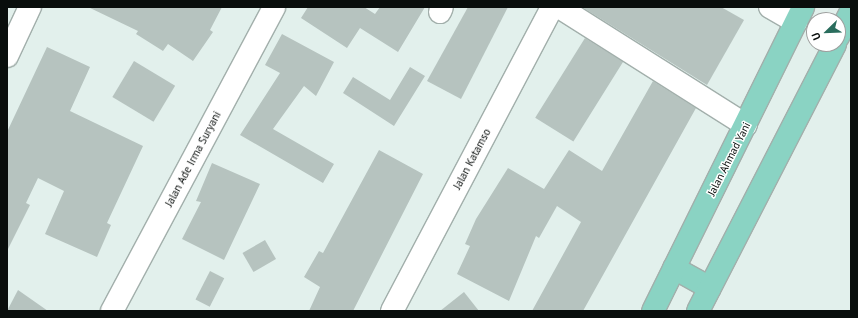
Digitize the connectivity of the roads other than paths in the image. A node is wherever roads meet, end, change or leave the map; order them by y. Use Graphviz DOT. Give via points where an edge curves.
graph roads {
  1 [pos="274,7"];
  2 [pos="552,7"];
  3 [pos="559,7"];
  4 [pos="770,7"];
  5 [pos="851,12"];
  6 [pos="799,14"];
  7 [pos="20,15"];
  8 [pos="846,22"];
  9 [pos="831,52"];
  10 [pos="7,56"];
  11 [pos="746,125"];
  12 [pos="674,268"];
  13 [pos="710,288"];
  14 [pos="112,311"];
  15 [pos="392,311"];
  16 [pos="653,311"];
  17 [pos="698,311"];
  1 -- 14 [label="street, Jalan Ade Irma Suryani"];
  2 -- 15 [label="street, Jalan Katamso"];
  3 -- 11 [label="street"];
  4 -- 6 [label="street"];
  5 -- 8 [label="main road"];
  6 -- 11 [label="main road, Jalan Ahmad Yani"];
  7 -- 10 [label="street"];
  9 -- 13 [label="main road"];
  11 -- 12 [label="main road, Jalan Ahmad Yani"];
  12 -- 13 [label="main road"];
  12 -- 16 [label="main road, Jalan Ahmad Yani"];
  13 -- 17 [label="main road"];
}
